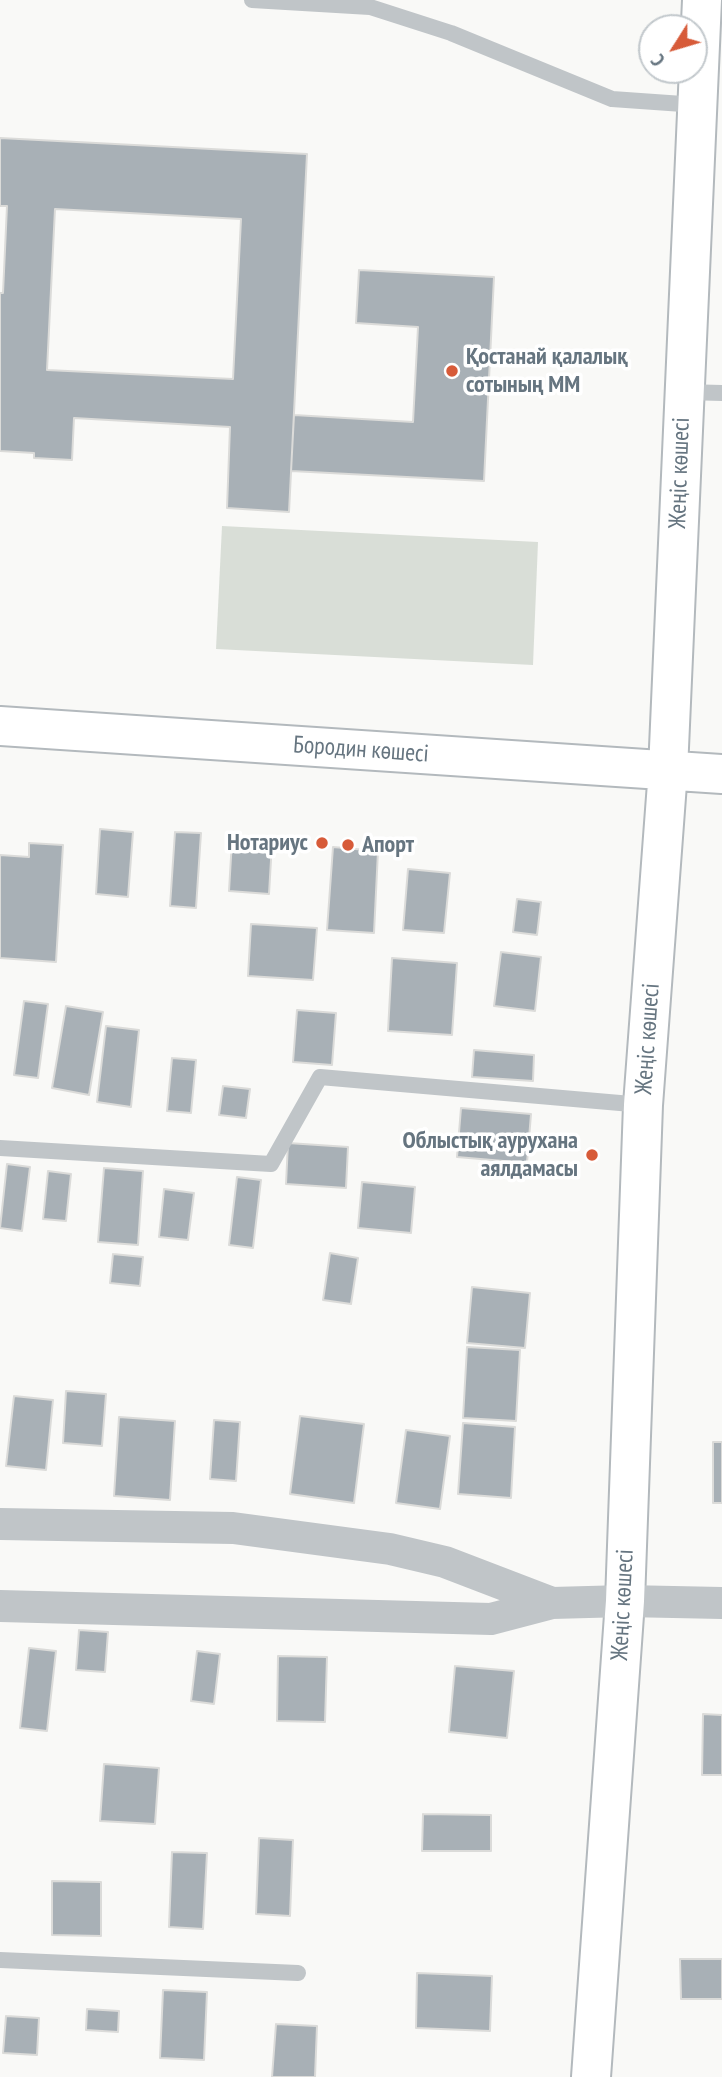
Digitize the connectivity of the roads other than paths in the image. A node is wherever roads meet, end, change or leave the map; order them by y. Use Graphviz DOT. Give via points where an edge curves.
graph roads {
  1 [pos="252,0"];
  2 [pos="371,4"];
  3 [pos="700,84"];
  4 [pos="697,105"];
  5 [pos="684,392"];
  6 [pos="722,393"];
  7 [pos="0,726"];
  8 [pos="668,770"];
  9 [pos="722,774"];
  10 [pos="643,1105"];
  11 [pos="0,1148"];
  12 [pos="0,1524"];
  13 [pos="625,1601"];
  14 [pos="552,1603"];
  15 [pos="722,1603"];
  16 [pos="0,1606"];
  17 [pos="0,1960"];
  18 [pos="298,1973"];
  19 [pos="591,2077"];
  1 -- 2 [label="lane"];
  2 -- 4 [label="lane" via="612,99"];
  3 -- 4 [label="street, Жеңіс көшесі"];
  4 -- 5 [label="street, Жеңіс көшесі"];
  5 -- 6 [label="lane"];
  5 -- 8 [label="street, Жеңіс көшесі"];
  7 -- 8 [label="street, Бородин көшесі"];
  8 -- 9 [label="street, Бородин көшесі"];
  8 -- 10 [label="street, Жеңіс көшесі"];
  10 -- 11 [label="lane" via="320,1077 271,1164"];
  10 -- 13 [label="street, Жеңіс көшесі"];
  12 -- 14 [label="street" via="233,1528 390,1549 445,1562"];
  13 -- 14 [label="street"];
  13 -- 15 [label="street"];
  13 -- 19 [label="street, Жеңіс көшесі"];
  14 -- 16 [label="street" via="491,1619"];
  17 -- 18 [label="lane"];
}
